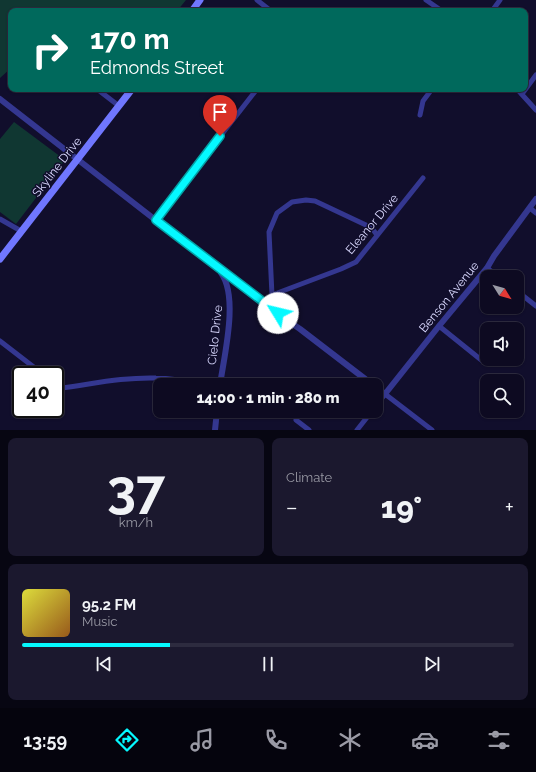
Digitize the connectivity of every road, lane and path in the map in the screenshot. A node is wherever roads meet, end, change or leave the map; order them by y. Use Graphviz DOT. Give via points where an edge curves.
graph roads {
  1 [pos="257,0"];
  2 [pos="426,0"];
  3 [pos="267,8"];
  4 [pos="436,8"];
  5 [pos="536,75"];
  6 [pos="528,86"];
  7 [pos="101,92"];
  8 [pos="130,92"];
  9 [pos="255,92"];
  10 [pos="430,92"];
  11 [pos="522,94"];
  12 [pos="0,99"];
  13 [pos="119,106"];
  14 [pos="536,110"];
  15 [pos="420,115"];
  16 [pos="78,158"];
  17 [pos="423,178"];
  18 [pos="536,199"];
  19 [pos="530,208"];
  20 [pos="536,213"];
  21 [pos="0,219"];
  22 [pos="156,220"];
  23 [pos="21,231"];
  24 [pos="377,235"];
  25 [pos="0,258"];
  26 [pos="216,267"];
  27 [pos="487,268"];
  28 [pos="489,270"];
  29 [pos="272,295"];
  30 [pos="524,297"];
  31 [pos="266,306"];
  32 [pos="536,306"];
  33 [pos="439,326"];
  34 [pos="0,341"];
  35 [pos="480,359"];
  36 [pos="32,366"];
  37 [pos="153,378"];
  38 [pos="221,378"];
  39 [pos="364,378"];
  40 [pos="64,388"];
  41 [pos="385,394"];
  42 [pos="383,397"];
  43 [pos="216,418"];
  44 [pos="366,418"];
  45 [pos="296,420"];
  46 [pos="215,430"];
  47 [pos="309,430"];
  48 [pos="357,430"];
  49 [pos="432,430"];
  1 -- 3 [label="street"];
  2 -- 4 [label="street"];
  5 -- 6 [label="street"];
  7 -- 13 [label="street"];
  8 -- 13 [label="main road, Skyline Drive"];
  9 -- 22 [label="street"];
  10 -- 15 [label="street" via="423,101"];
  11 -- 14 [label="street"];
  12 -- 16 [label="street"];
  13 -- 16 [label="main road, Skyline Drive"];
  16 -- 22 [label="street"];
  16 -- 23 [label="main road, Skyline Drive"];
  17 -- 24 [label="street, Eleanor Drive"];
  18 -- 19 [label="street, Benson Avenue"];
  19 -- 20 [label="street"];
  19 -- 27 [label="street, Benson Avenue"];
  21 -- 23 [label="street"];
  22 -- 26 [label="street"];
  23 -- 25 [label="main road, Skyline Drive"];
  24 -- 29 [label="street, Eleanor Drive" via="356,262"];
  24 -- 29 [label="street" via="368,226 315,201 292,202 277,213 269,232"];
  26 -- 31 [label="street"];
  26 -- 38 [label="street, Cielo Drive" via="224,277 230,304"];
  27 -- 28 [label="street"];
  27 -- 33 [label="street, Benson Avenue"];
  29 -- 31 [label="street"];
  30 -- 32 [label="street"];
  31 -- 39 [label="street"];
  33 -- 35 [label="street"];
  33 -- 41 [label="street, Benson Avenue"];
  34 -- 36 [label="street"];
  37 -- 40 [label="street"];
  41 -- 42 [label="street, Benson Avenue"];
  41 -- 49 [label="street"];
  43 -- 46 [label="street"];
  44 -- 48 [label="street"];
  45 -- 47 [label="street"];
}
